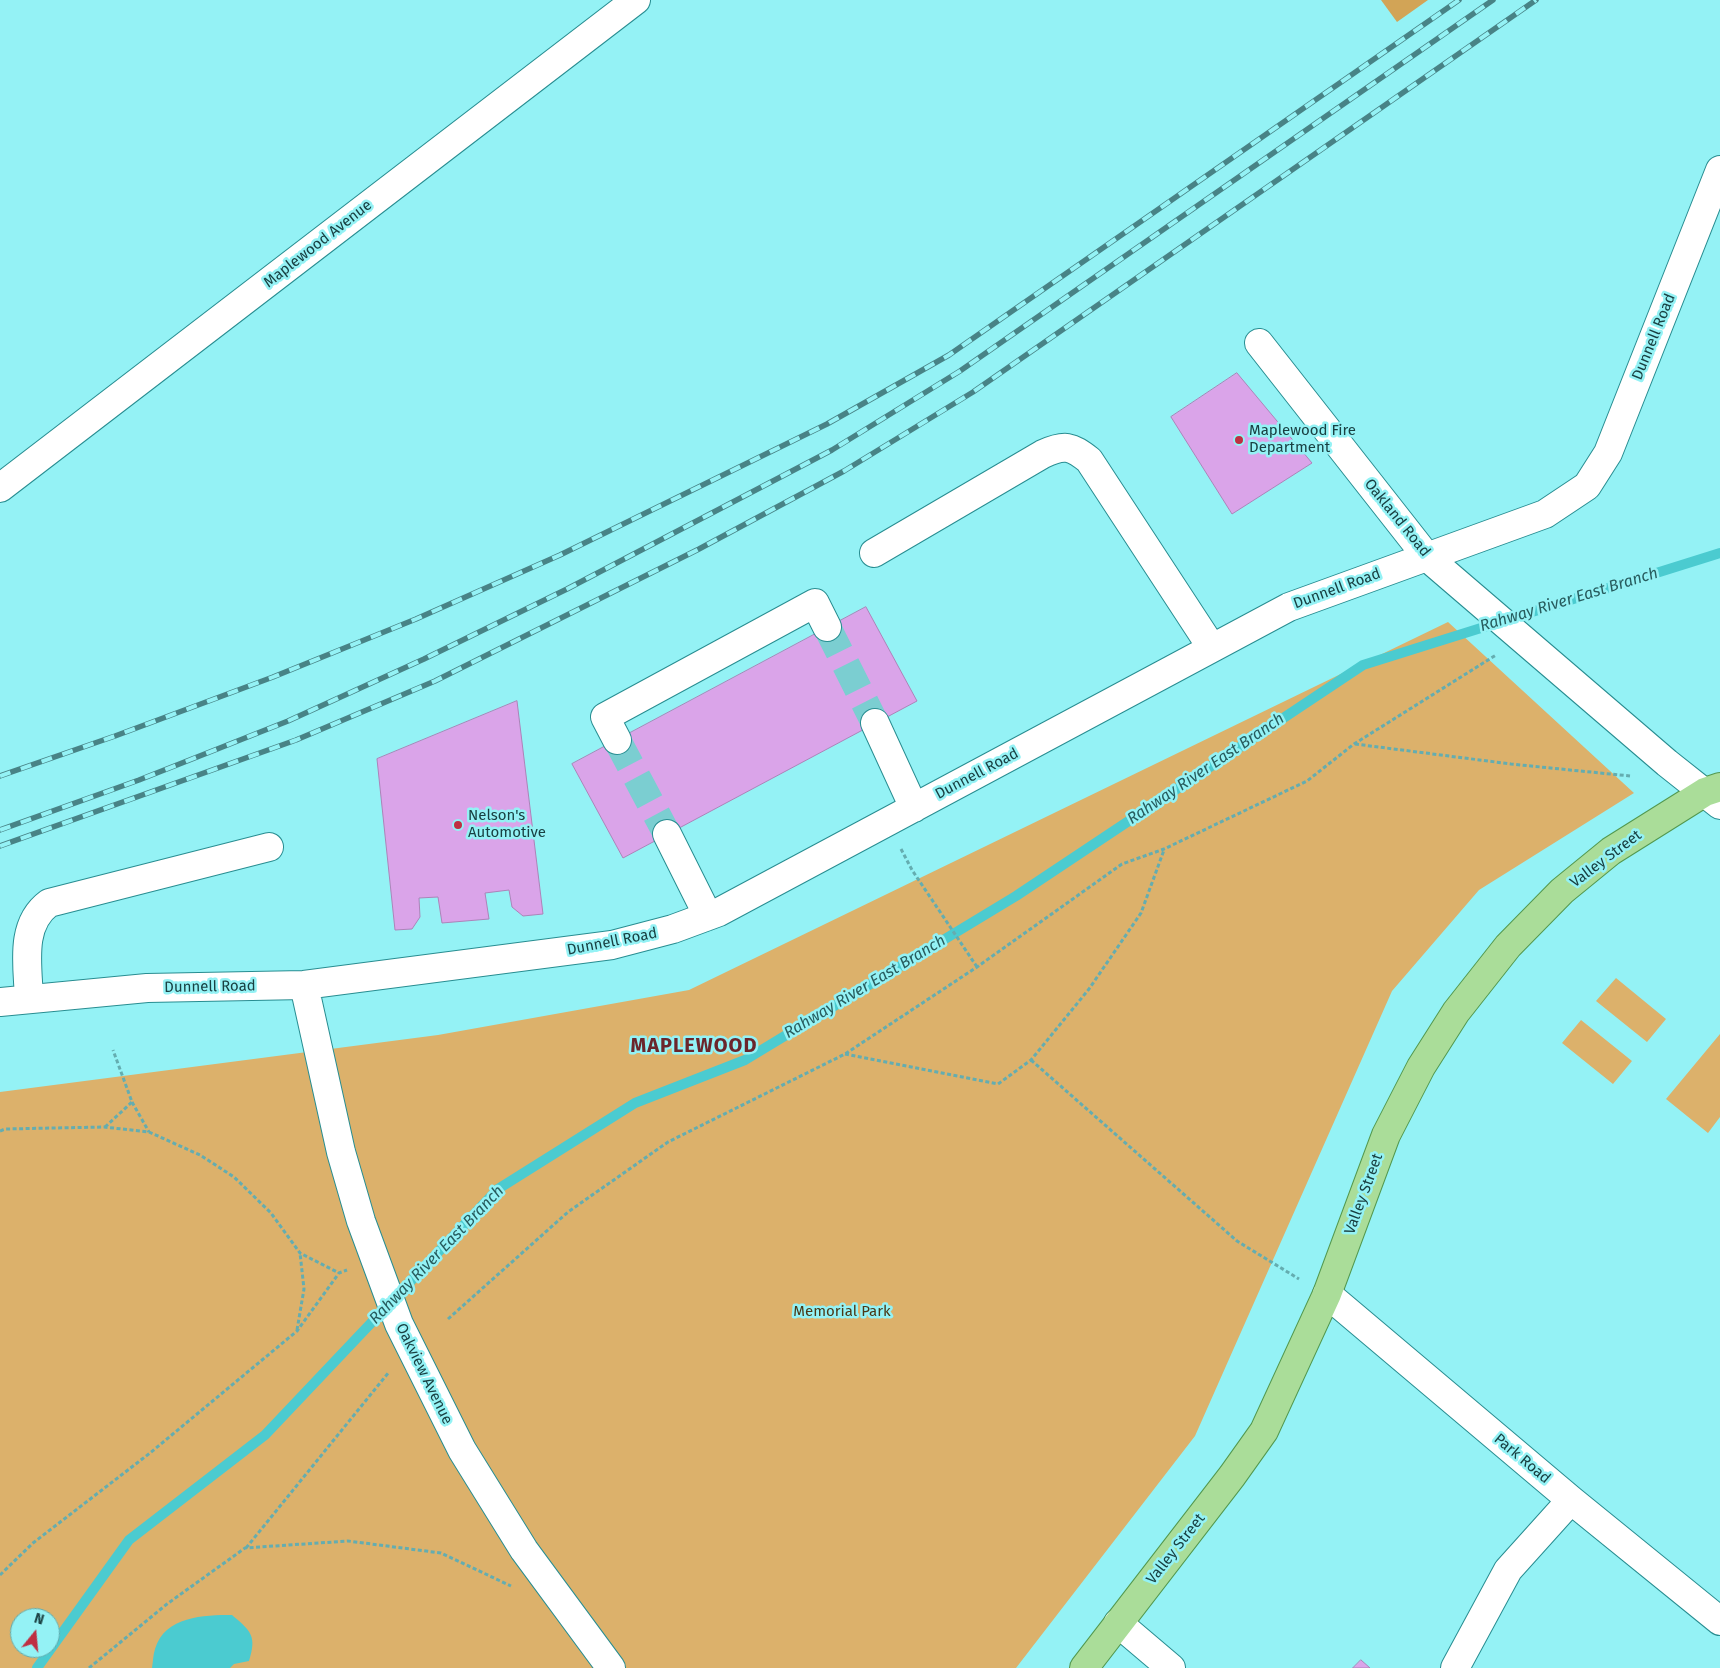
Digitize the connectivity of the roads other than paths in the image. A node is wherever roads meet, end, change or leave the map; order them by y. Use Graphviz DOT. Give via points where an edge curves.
graph roads {
  1 [pos="636,0"];
  2 [pos="1720,170"];
  3 [pos="1259,344"];
  4 [pos="0,488"];
  5 [pos="874,553"];
  6 [pos="1427,557"];
  7 [pos="827,627"];
  8 [pos="1212,648"];
  9 [pos="875,723"];
  10 [pos="617,740"];
  11 [pos="1715,795"];
  12 [pos="914,808"];
  13 [pos="667,834"];
  14 [pos="269,847"];
  15 [pos="708,916"];
  16 [pos="304,985"];
  17 [pos="29,999"];
  18 [pos="0,1002"];
  19 [pos="1327,1294"];
  20 [pos="1571,1500"];
  21 [pos="1720,1621"];
  22 [pos="1118,1623"];
  23 [pos="611,1668"];
  24 [pos="1084,1668"];
  25 [pos="1172,1668"];
  26 [pos="1455,1668"];
  1 -- 4 [label="street, Maplewood Avenue"];
  2 -- 6 [label="street, Dunnell Road" via="1608,453 1587,486 1546,514"];
  3 -- 6 [label="street, Oakland Road"];
  5 -- 8 [label="street" via="1044,454 1058,447 1073,448 1089,460"];
  6 -- 8 [label="street, Dunnell Road" via="1289,607"];
  6 -- 11 [label="street, Oakland Road" via="1465,589 1510,645"];
  7 -- 10 [label="street" via="815,602 605,717"];
  8 -- 12 [label="street, Dunnell Road"];
  9 -- 12 [label="street"];
  11 -- 19 [label="main road, Valley Street" via="1611,851 1562,891 1508,946 1456,1012 1421,1067 1386,1135"];
  12 -- 15 [label="street, Dunnell Road"];
  13 -- 15 [label="street"];
  14 -- 17 [label="street" via="49,903 38,912 29,932"];
  15 -- 16 [label="street, Dunnell Road" via="612,945"];
  16 -- 17 [label="street, Dunnell Road" via="148,988"];
  16 -- 23 [label="street, Oakview Avenue" via="341,1152 399,1324 462,1450 524,1550"];
  17 -- 18 [label="street, Dunnell Road"];
  19 -- 20 [label="street, Park Road"];
  19 -- 22 [label="main road, Valley Street" via="1264,1431"];
  20 -- 21 [label="street, Park Road"];
  20 -- 26 [label="street" via="1508,1570"];
  22 -- 24 [label="main road, Valley Street"];
  22 -- 25 [label="street"];
}
